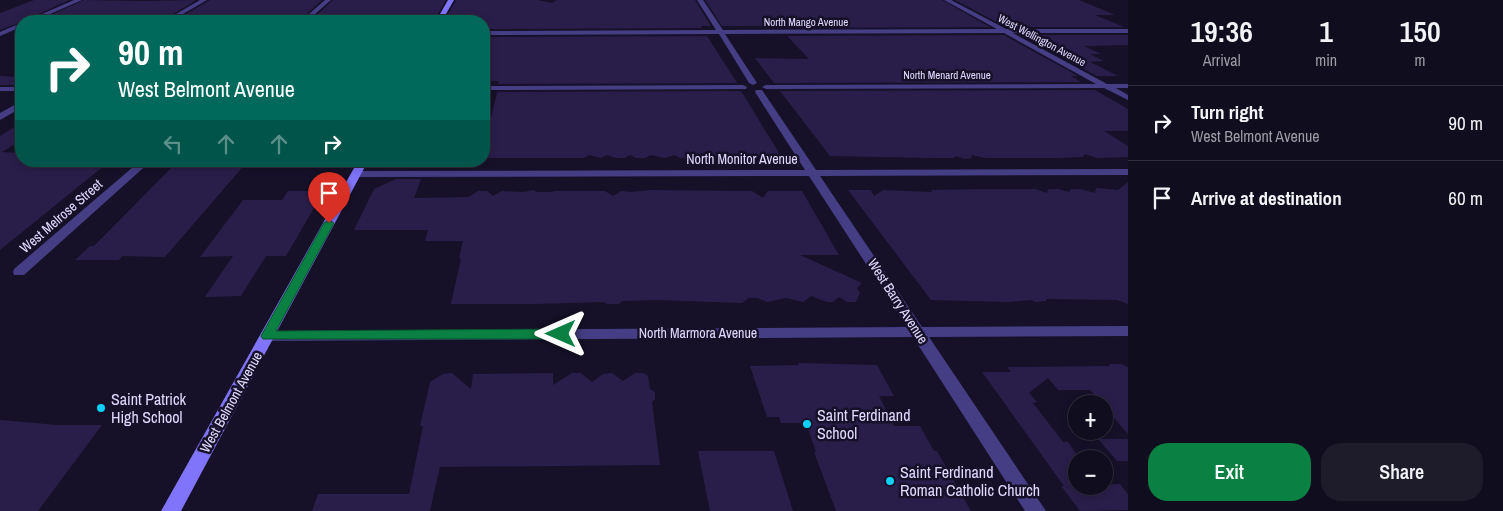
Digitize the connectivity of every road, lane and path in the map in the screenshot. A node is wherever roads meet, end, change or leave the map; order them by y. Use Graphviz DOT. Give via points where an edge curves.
graph roads {
  1 [pos="79,0"];
  2 [pos="204,0"];
  3 [pos="328,0"];
  4 [pos="451,0"];
  5 [pos="700,0"];
  6 [pos="947,0"];
  7 [pos="43,15"];
  8 [pos="178,15"];
  9 [pos="311,15"];
  10 [pos="442,15"];
  11 [pos="15,28"];
  12 [pos="1128,31"];
  13 [pos="721,32"];
  14 [pos="1006,32"];
  15 [pos="490,33"];
  16 [pos="0,34"];
  17 [pos="1106,86"];
  18 [pos="1128,86"];
  19 [pos="759,87"];
  20 [pos="490,88"];
  21 [pos="0,89"];
  22 [pos="15,89"];
  23 [pos="1128,98"];
  24 [pos="15,108"];
  25 [pos="0,117"];
  26 [pos="139,167"];
  27 [pos="359,168"];
  28 [pos="1128,172"];
  29 [pos="813,173"];
  30 [pos="19,272"];
  31 [pos="1128,331"];
  32 [pos="918,332"];
  33 [pos="267,336"];
  34 [pos="171,511"];
  35 [pos="1036,511"];
  1 -- 7 [label="street"];
  2 -- 8 [label="street"];
  3 -- 9 [label="street"];
  4 -- 10 [label="main road"];
  5 -- 13 [label="street, West Barry Avenue"];
  6 -- 14 [label="street, West Wellington Avenue"];
  11 -- 16 [label="street"];
  12 -- 14 [label="street, North Mango Avenue"];
  13 -- 14 [label="street, North Mango Avenue"];
  13 -- 15 [label="street, North Mango Avenue"];
  13 -- 19 [label="street, West Barry Avenue"];
  14 -- 17 [label="street, West Wellington Avenue"];
  17 -- 18 [label="street, North Menard Avenue"];
  17 -- 19 [label="street, North Menard Avenue"];
  17 -- 23 [label="street, West Wellington Avenue"];
  19 -- 20 [label="street" via="744,84 743,87"];
  19 -- 29 [label="street, West Barry Avenue"];
  21 -- 22 [label="street"];
  24 -- 25 [label="street"];
  26 -- 30 [label="street, West Melrose Street"];
  27 -- 29 [label="street, North Monitor Avenue"];
  27 -- 33 [label="main road, West Belmont Avenue"];
  28 -- 29 [label="street, North Monitor Avenue"];
  29 -- 32 [label="street, West Barry Avenue"];
  31 -- 32 [label="street, North Marmora Avenue"];
  32 -- 33 [label="street, North Marmora Avenue"];
  32 -- 35 [label="street, West Barry Avenue"];
  33 -- 34 [label="main road, West Belmont Avenue"];
}
